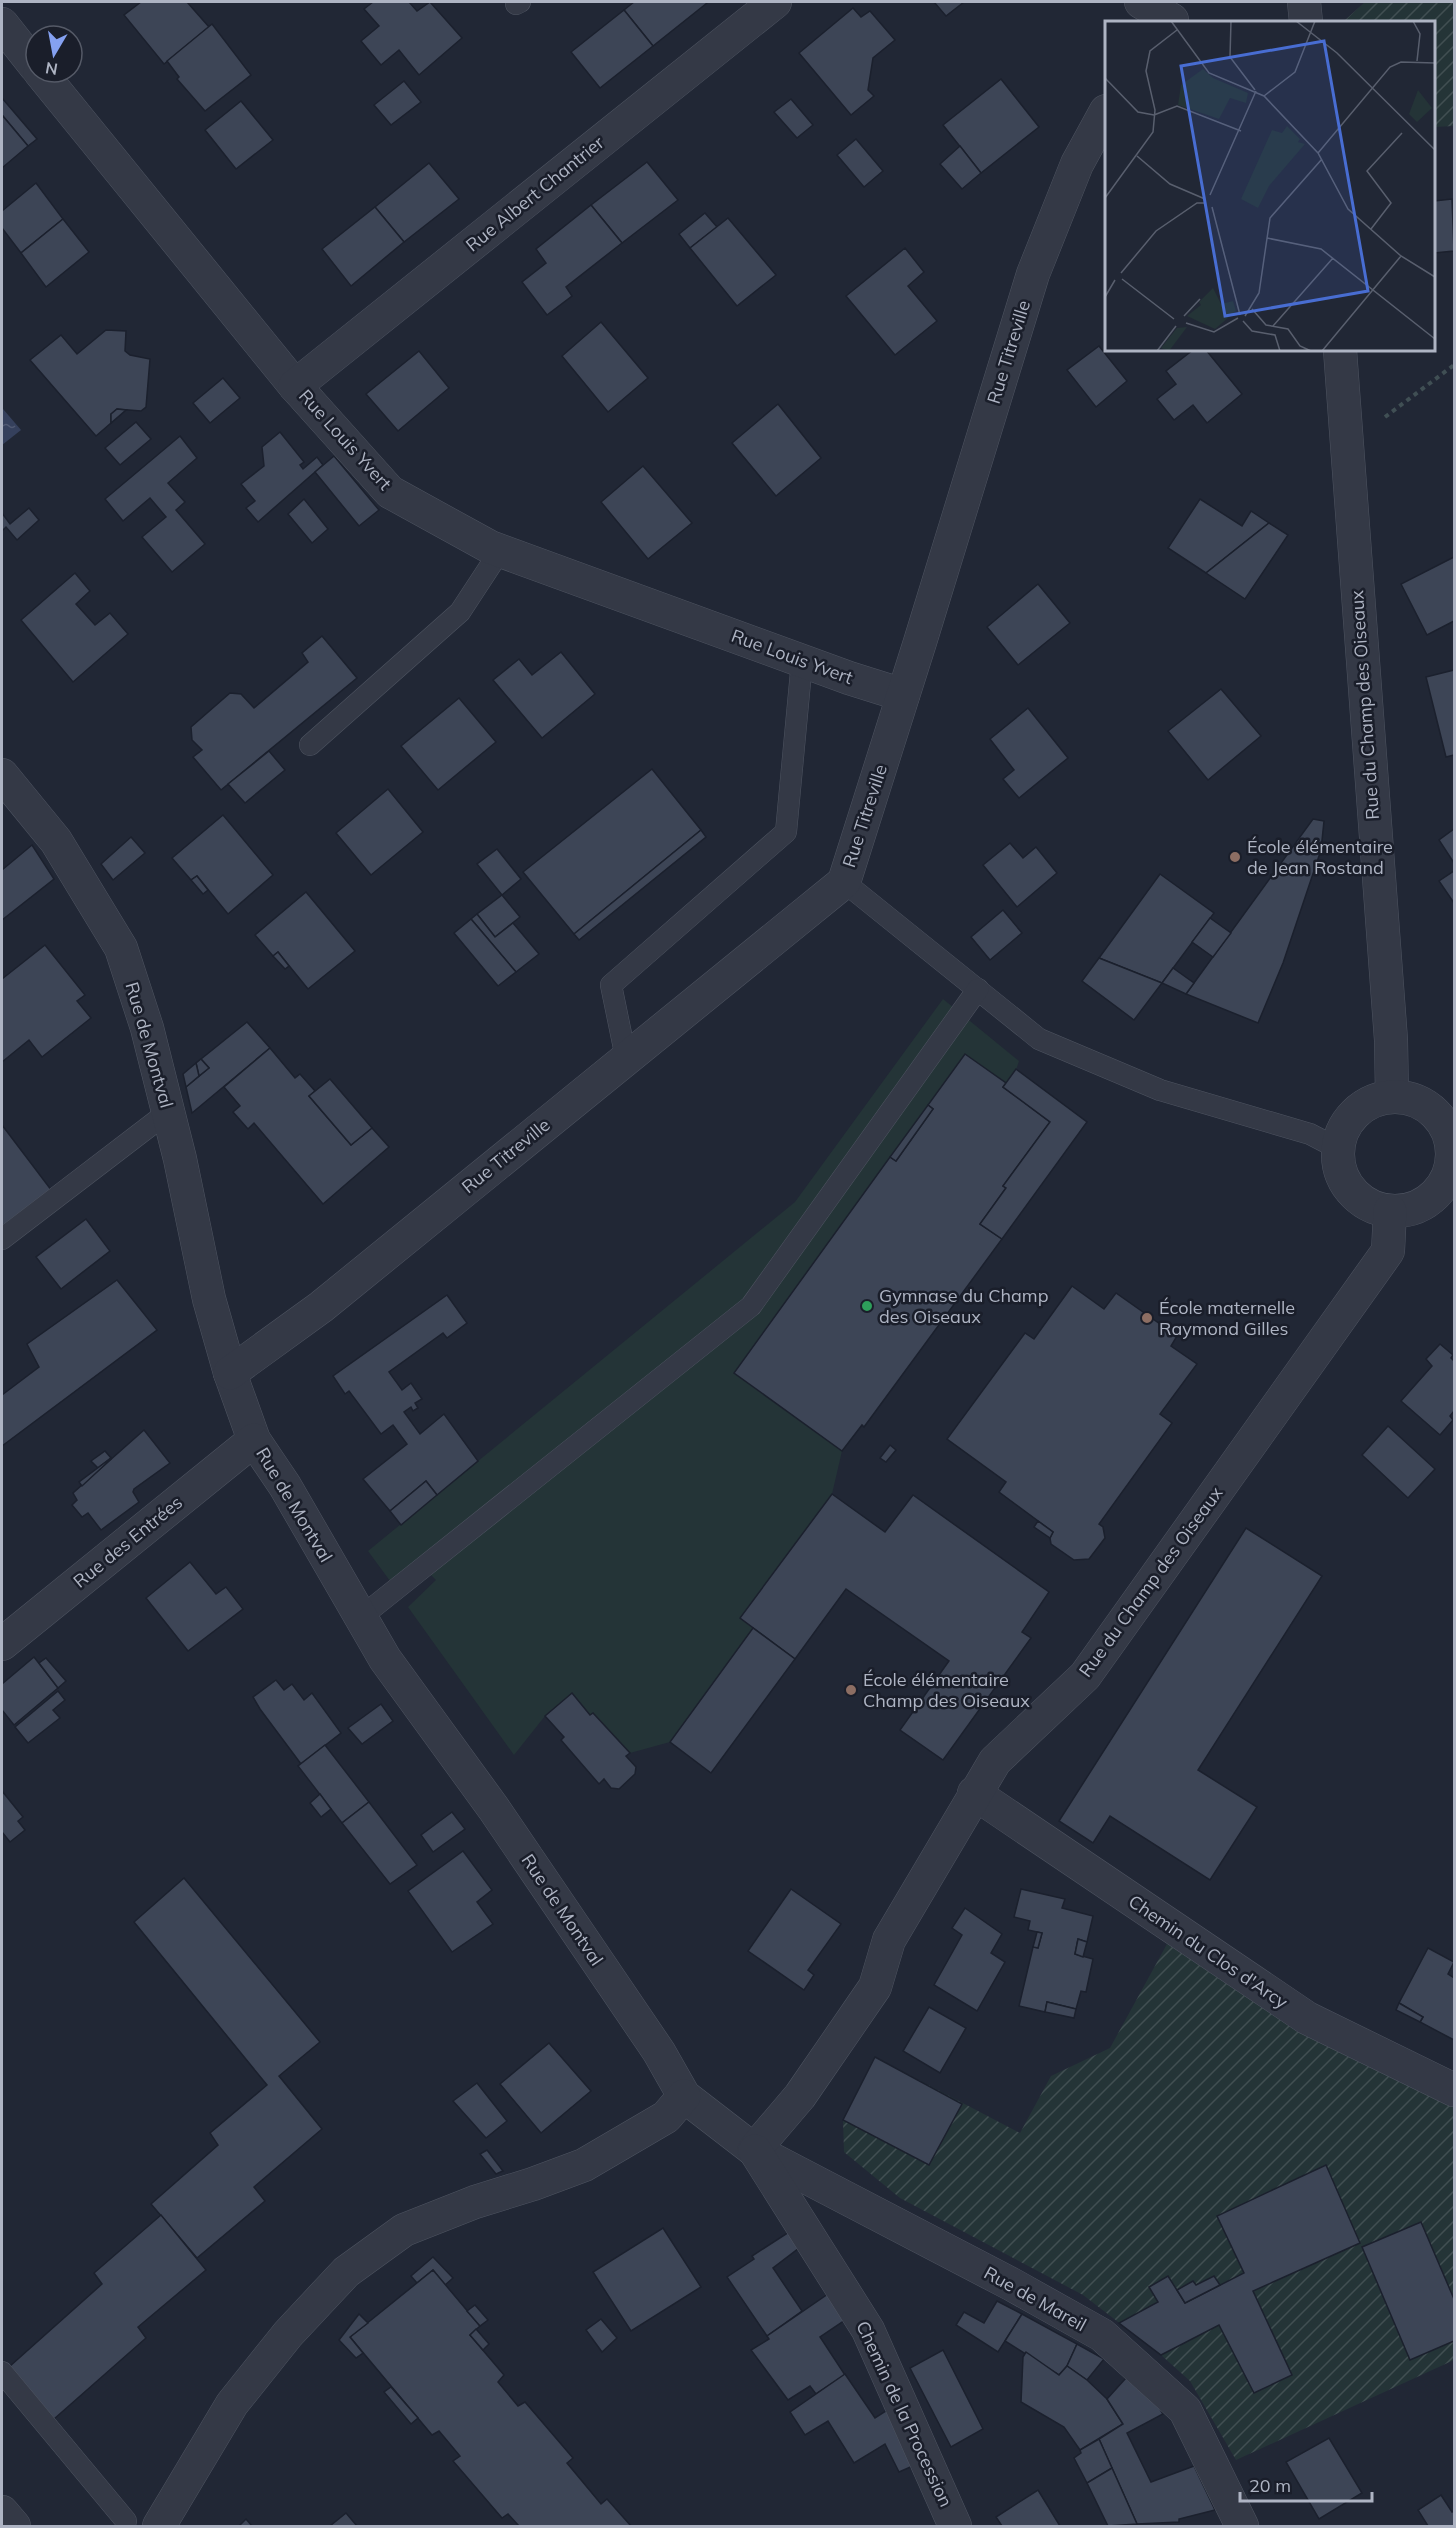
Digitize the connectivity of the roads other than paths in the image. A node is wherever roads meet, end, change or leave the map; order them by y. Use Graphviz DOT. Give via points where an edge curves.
graph roads {
  1 [pos="775,2"];
  2 [pos="1142,2"];
  3 [pos="1304,2"];
  4 [pos="1177,15"];
  5 [pos="1306,21"];
  6 [pos="2,24"];
  7 [pos="24,52"];
  8 [pos="50,84"];
  9 [pos="1105,115"];
  10 [pos="1340,351"];
  11 [pos="295,386"];
  12 [pos="500,551"];
  13 [pos="802,661"];
  14 [pos="903,695"];
  15 [pos="310,745"];
  16 [pos="2,775"];
  17 [pos="844,882"];
  18 [pos="978,989"];
  19 [pos="626,1058"];
  20 [pos="1392,1096"];
  21 [pos="168,1112"];
  22 [pos="1453,1143"];
  23 [pos="1337,1148"];
  24 [pos="1450,1182"];
  25 [pos="1390,1211"];
  26 [pos="2,1239"];
  27 [pos="230,1373"];
  28 [pos="254,1440"];
  29 [pos="361,1617"];
  30 [pos="2,1644"];
  31 [pos="974,1793"];
  32 [pos="1455,2090"];
  33 [pos="684,2096"];
  34 [pos="754,2150"];
  35 [pos="2,2372"];
  36 [pos="2,2512"];
  37 [pos="126,2521"];
  38 [pos="14,2526"];
  39 [pos="159,2526"];
  40 [pos="955,2526"];
  41 [pos="1242,2526"];
  1 -- 11 [label="street, Rue Albert Chantrier"];
  2 -- 4 [label="street"];
  3 -- 5 [label="street"];
  6 -- 7 [label="street"];
  8 -- 11 [label="street, Rue Louis Yvert"];
  9 -- 14 [label="street, Rue Titreville" via="1077,164 1033,274"];
  10 -- 20 [label="street, Rue du Champ des Oiseaux"];
  11 -- 12 [label="street, Rue Louis Yvert" via="390,492"];
  12 -- 13 [label="street, Rue Louis Yvert"];
  12 -- 15 [label="lane" via="460,612"];
  13 -- 14 [label="street, Rue Louis Yvert"];
  13 -- 19 [label="lane" via="786,832 611,985"];
  14 -- 17 [label="street, Rue Titreville"];
  16 -- 21 [label="street, Rue de Montval" via="56,842 121,948"];
  17 -- 18 [label="lane"];
  17 -- 19 [label="street, Rue Titreville"];
  18 -- 23 [label="lane" via="1040,1039 1160,1090 1310,1134"];
  18 -- 29 [label="lane" via="751,1306"];
  19 -- 27 [label="street, Rue Titreville" via="312,1314"];
  20 -- 22 [label="street" via="1424,1104 1446,1127"];
  20 -- 23 [label="street" via="1361,1107 1341,1132"];
  21 -- 26 [label="lane"];
  21 -- 27 [label="street, Rue de Montval" via="209,1299"];
  22 -- 24 [label="street"];
  23 -- 25 [label="street" via="1338,1166 1345,1183 1372,1207"];
  24 -- 25 [label="street" via="1422,1204"];
  25 -- 31 [label="street, Rue du Champ des Oiseaux" via="1388,1251 1085,1676 995,1761"];
  27 -- 28 [label="street, Rue de Montval"];
  28 -- 29 [label="street, Rue de Montval"];
  28 -- 30 [label="street, Rue des Entrées"];
  29 -- 33 [label="street, Rue de Montval" via="386,1659 494,1809 659,2052"];
  31 -- 32 [label="street, Chemin du Clos d'Arcy" via="1307,2018"];
  31 -- 34 [label="street, Rue du Champ des Oiseaux" via="889,1940 875,1987 800,2096"];
  33 -- 34 [label="street, Rue de Montval"];
  33 -- 39 [label="street" via="666,2117 584,2165 404,2230 346,2272 288,2334 232,2404"];
  34 -- 40 [label="street, Chemin de la Procession" via="868,2330"];
  34 -- 41 [label="street, Rue de Mareil" via="1102,2335 1185,2410"];
  35 -- 37 [label="lane"];
  36 -- 38 [label="street"];
}
